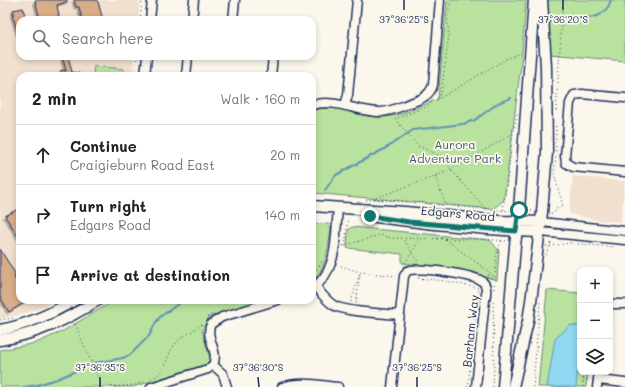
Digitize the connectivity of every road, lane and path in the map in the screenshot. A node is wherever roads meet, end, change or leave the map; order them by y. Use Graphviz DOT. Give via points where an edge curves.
graph roads {
  1 [pos="142,0"];
  2 [pos="152,0"];
  3 [pos="194,0"];
  4 [pos="235,0"];
  5 [pos="357,0"];
  6 [pos="440,0"];
  7 [pos="451,0"];
  8 [pos="534,0"];
  9 [pos="542,0"];
  10 [pos="140,16"];
  11 [pos="150,16"];
  12 [pos="192,16"];
  13 [pos="234,16"];
  14 [pos="525,52"];
  15 [pos="137,60"];
  16 [pos="147,60"];
  17 [pos="188,60"];
  18 [pos="273,60"];
  19 [pos="135,72"];
  20 [pos="145,72"];
  21 [pos="186,72"];
  22 [pos="271,72"];
  23 [pos="625,98"];
  24 [pos="434,101"];
  25 [pos="316,105"];
  26 [pos="345,105"];
  27 [pos="517,111"];
  28 [pos="512,134"];
  29 [pos="451,170"];
  30 [pos="625,172"];
  31 [pos="435,176"];
  32 [pos="374,199"];
  33 [pos="360,201"];
  34 [pos="446,205"];
  35 [pos="316,207"];
  36 [pos="487,209"];
  37 [pos="316,211"];
  38 [pos="341,211"];
  39 [pos="502,225"];
  40 [pos="517,226"];
  41 [pos="540,227"];
  42 [pos="625,231"];
  43 [pos="444,238"];
  44 [pos="420,239"];
  45 [pos="625,240"];
  46 [pos="515,242"];
  47 [pos="538,244"];
  48 [pos="335,245"];
  49 [pos="345,246"];
  50 [pos="550,246"];
  51 [pos="619,247"];
  52 [pos="544,260"];
  53 [pos="323,261"];
  54 [pos="404,264"];
  55 [pos="341,266"];
  56 [pos="316,271"];
  57 [pos="360,272"];
  58 [pos="397,272"];
  59 [pos="495,276"];
  60 [pos="418,278"];
  61 [pos="316,286"];
  62 [pos="486,289"];
  63 [pos="316,290"];
  64 [pos="494,297"];
  65 [pos="540,300"];
  66 [pos="350,302"];
  67 [pos="356,303"];
  68 [pos="68,304"];
  69 [pos="91,304"];
  70 [pos="265,304"];
  71 [pos="613,304"];
  72 [pos="625,304"];
  73 [pos="219,310"];
  74 [pos="400,315"];
  75 [pos="17,317"];
  76 [pos="0,320"];
  77 [pos="0,330"];
  78 [pos="78,330"];
  79 [pos="0,340"];
  80 [pos="213,365"];
  81 [pos="584,375"];
  82 [pos="588,375"];
  83 [pos="583,380"];
  84 [pos="598,380"];
  85 [pos="625,383"];
  86 [pos="102,387"];
  87 [pos="111,387"];
  88 [pos="150,387"];
  89 [pos="227,387"];
  90 [pos="282,387"];
  91 [pos="338,387"];
  92 [pos="392,387"];
  93 [pos="468,387"];
  94 [pos="476,387"];
  95 [pos="493,387"];
  96 [pos="503,387"];
  97 [pos="513,387"];
  98 [pos="533,387"];
  99 [pos="583,387"];
  1 -- 10 [label="path"];
  2 -- 11 [label="street"];
  3 -- 12 [label="street"];
  4 -- 13 [label="street"];
  5 -- 26 [label="street" via="349,88"];
  6 -- 26 [label="street" via="433,85 428,95 387,111 372,111"];
  7 -- 24 [label="path" via="447,16 449,35 442,91"];
  8 -- 40 [label="main road"];
  9 -- 41 [label="main road" via="547,152"];
  14 -- 24 [label="path" via="506,59"];
  15 -- 19 [label="path"];
  16 -- 20 [label="street"];
  17 -- 21 [label="street"];
  18 -- 22 [label="street"];
  23 -- 30 [label="street" via="574,95 570,103 565,156 566,163 573,167"];
  24 -- 29 [label="path" via="395,119 418,146 441,156"];
  25 -- 26 [label="street" via="325,103"];
  27 -- 28 [label="path"];
  28 -- 29 [label="path"];
  28 -- 39 [label="path"];
  29 -- 31 [label="path"];
  29 -- 36 [label="path"];
  31 -- 32 [label="path"];
  31 -- 34 [label="path"];
  32 -- 33 [label="path"];
  32 -- 34 [label="path"];
  34 -- 36 [label="path"];
  35 -- 38 [label="main road, Edgars Road"];
  36 -- 39 [label="path"];
  37 -- 38 [label="main road, Edgars Road"];
  38 -- 39 [label="main road, Edgars Road" via="409,222"];
  38 -- 48 [label="street"];
  38 -- 49 [label="path"];
  39 -- 40 [label="main road, Edgars Road"];
  39 -- 43 [label="path"];
  39 -- 46 [label="path"];
  39 -- 59 [label="path"];
  40 -- 41 [label="main road, Edgars Road"];
  40 -- 46 [label="main road"];
  41 -- 42 [label="street, Edgars Road"];
  41 -- 45 [label="street, Edgars Road"];
  41 -- 47 [label="main road"];
  43 -- 44 [label="path"];
  43 -- 59 [label="path"];
  44 -- 49 [label="path" via="380,235"];
  44 -- 54 [label="path"];
  46 -- 96 [label="main road"];
  47 -- 50 [label="path"];
  47 -- 97 [label="main road" via="528,321"];
  48 -- 49 [label="path"];
  48 -- 61 [label="street" via="328,272"];
  50 -- 51 [label="path" via="570,243"];
  50 -- 52 [label="path"];
  53 -- 56 [label="path"];
  55 -- 57 [label="path"];
  57 -- 58 [label="path" via="396,276"];
  57 -- 66 [label="path"];
  57 -- 67 [label="path"];
  59 -- 62 [label="path"];
  60 -- 62 [label="path"];
  62 -- 74 [label="street, Barham Way" via="483,282 477,279 438,271 409,270 404,276"];
  62 -- 93 [label="path"];
  62 -- 94 [label="street, Barham Way"];
  63 -- 74 [label="street" via="335,306"];
  64 -- 95 [label="path"];
  65 -- 98 [label="path"];
  68 -- 77 [label="main road" via="39,319"];
  69 -- 79 [label="main road" via="44,329"];
  70 -- 80 [label="street" via="214,321 209,336 216,358"];
  71 -- 72 [label="street"];
  73 -- 87 [label="path" via="176,342 158,375 143,383"];
  74 -- 92 [label="street, Barham Way"];
  75 -- 76 [label="path"];
  78 -- 86 [label="path"];
  80 -- 88 [label="street" via="208,369"];
  80 -- 89 [label="street" via="223,374"];
  81 -- 83 [label="path"];
  82 -- 83 [label="path" via="587,380"];
  83 -- 99 [label="path"];
  84 -- 85 [label="street"];
  90 -- 91 [label="street" via="304,383"];
}
